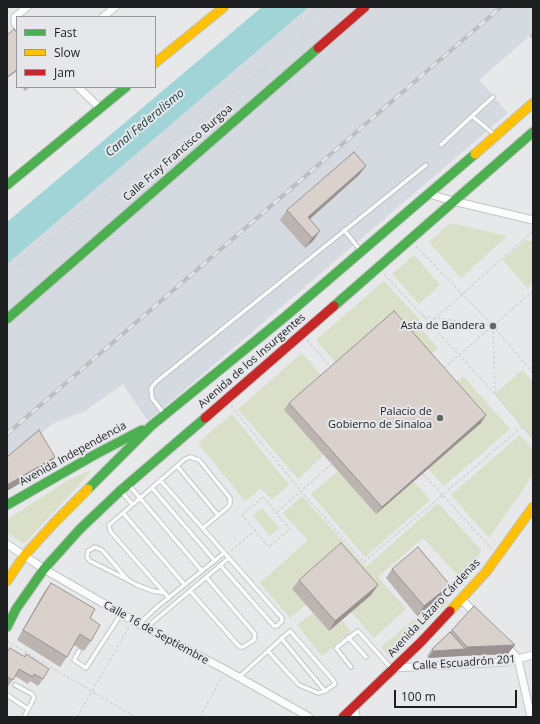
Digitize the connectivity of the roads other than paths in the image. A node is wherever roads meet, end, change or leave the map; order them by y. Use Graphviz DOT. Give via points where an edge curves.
graph roads {
  1 [pos="27,7"];
  2 [pos="115,7"];
  3 [pos="224,7"];
  4 [pos="365,7"];
  5 [pos="21,16"];
  6 [pos="104,16"];
  7 [pos="156,62"];
  8 [pos="79,88"];
  9 [pos="125,88"];
  10 [pos="493,97"];
  11 [pos="533,103"];
  12 [pos="100,108"];
  13 [pos="472,116"];
  14 [pos="533,132"];
  15 [pos="495,136"];
  16 [pos="441,145"];
  17 [pos="426,165"];
  18 [pos="7,185"];
  19 [pos="429,194"];
  20 [pos="453,201"];
  21 [pos="533,220"];
  22 [pos="344,230"];
  23 [pos="362,252"];
  24 [pos="7,319"];
  25 [pos="164,415"];
  26 [pos="151,426"];
  27 [pos="177,466"];
  28 [pos="160,480"];
  29 [pos="128,484"];
  30 [pos="152,488"];
  31 [pos="120,490"];
  32 [pos="140,498"];
  33 [pos="132,504"];
  34 [pos="7,505"];
  35 [pos="533,507"];
  36 [pos="123,513"];
  37 [pos="218,515"];
  38 [pos="203,528"];
  39 [pos="7,544"];
  40 [pos="224,553"];
  41 [pos="24,556"];
  42 [pos="229,558"];
  43 [pos="215,561"];
  44 [pos="220,565"];
  45 [pos="44,569"];
  46 [pos="202,571"];
  47 [pos="206,577"];
  48 [pos="128,580"];
  49 [pos="7,581"];
  50 [pos="185,585"];
  51 [pos="190,591"];
  52 [pos="164,593"];
  53 [pos="169,598"];
  54 [pos="461,599"];
  55 [pos="121,614"];
  56 [pos="482,620"];
  57 [pos="136,622"];
  58 [pos="7,627"];
  59 [pos="146,628"];
  60 [pos="497,636"];
  61 [pos="348,637"];
  62 [pos="281,638"];
  63 [pos="79,651"];
  64 [pos="268,651"];
  65 [pos="533,654"];
  66 [pos="366,657"];
  67 [pos="518,659"];
  68 [pos="352,667"];
  69 [pos="393,669"];
  70 [pos="238,677"];
  71 [pos="15,685"];
  72 [pos="325,692"];
  73 [pos="7,695"];
  74 [pos="354,707"];
  75 [pos="28,709"];
  76 [pos="24,717"];
  77 [pos="309,717"];
  78 [pos="343,717"];
  79 [pos="356,717"];
  80 [pos="531,717"];
  1 -- 5 [label="street"];
  2 -- 6 [label="street"];
  3 -- 7 [label="main road"];
  4 -- 24 [label="main road, Calle Fray Francisco Burgoa"];
  8 -- 12 [label="street"];
  9 -- 12 [label="main road"];
  10 -- 13 [label="lane"];
  11 -- 15 [label="main road, Avenida de los Insurgentes"];
  12 -- 18 [label="main road"];
  13 -- 15 [label="lane"];
  13 -- 16 [label="lane"];
  14 -- 20 [label="main road, Avenida de los Insurgentes"];
  15 -- 19 [label="main road, Avenida de los Insurgentes"];
  17 -- 22 [label="lane"];
  19 -- 20 [label="street"];
  19 -- 23 [label="main road, Avenida de los Insurgentes"];
  20 -- 21 [label="street"];
  20 -- 29 [label="main road, Avenida de los Insurgentes"];
  22 -- 23 [label="lane"];
  22 -- 25 [label="lane" via="156,382 151,388 152,398"];
  23 -- 25 [label="main road, Avenida de los Insurgentes"];
  25 -- 26 [label="main road, Avenida de los Insurgentes"];
  26 -- 34 [label="main road, Avenida Independencia"];
  26 -- 41 [label="main road, Avenida de los Insurgentes"];
  27 -- 28 [label="lane"];
  27 -- 37 [label="lane"];
  27 -- 37 [label="lane" via="187,458 194,457 199,460 230,498 230,504"];
  28 -- 30 [label="lane"];
  28 -- 38 [label="lane"];
  29 -- 31 [label="main road, Avenida de los Insurgentes"];
  29 -- 32 [label="lane"];
  30 -- 32 [label="lane"];
  30 -- 43 [label="lane"];
  31 -- 33 [label="lane"];
  31 -- 45 [label="main road, Avenida de los Insurgentes"];
  32 -- 33 [label="lane"];
  32 -- 46 [label="lane"];
  33 -- 36 [label="lane"];
  35 -- 54 [label="main road, Avenida Lázaro Cárdenas" via="498,556"];
  36 -- 50 [label="lane"];
  36 -- 52 [label="lane" via="109,525 109,528"];
  37 -- 38 [label="lane"];
  38 -- 40 [label="lane"];
  39 -- 41 [label="street, Calle 16 de Septiembre"];
  40 -- 42 [label="lane"];
  40 -- 43 [label="lane"];
  41 -- 45 [label="street, Calle 16 de Septiembre"];
  41 -- 49 [label="main road, Avenida de los Insurgentes"];
  42 -- 44 [label="lane"];
  42 -- 44 [label="lane" via="283,619 277,626 274,626"];
  43 -- 46 [label="lane"];
  44 -- 47 [label="lane"];
  45 -- 55 [label="street, Calle 16 de Septiembre"];
  45 -- 58 [label="main road, Avenida de los Insurgentes" via="16,609"];
  46 -- 50 [label="lane"];
  47 -- 51 [label="lane"];
  47 -- 51 [label="lane" via="255,634 254,640 240,647"];
  48 -- 48 [label="lane" via="90,560 87,557 88,551 95,547 102,550"];
  48 -- 52 [label="lane"];
  50 -- 53 [label="lane"];
  51 -- 59 [label="lane"];
  52 -- 53 [label="lane"];
  53 -- 57 [label="lane"];
  54 -- 56 [label="street"];
  54 -- 69 [label="main road, Avenida Lázaro Cárdenas"];
  55 -- 57 [label="street, Calle 16 de Septiembre"];
  55 -- 63 [label="lane" via="88,668 74,661"];
  57 -- 59 [label="street, Calle 16 de Septiembre"];
  59 -- 70 [label="street, Calle 16 de Septiembre"];
  60 -- 67 [label="street"];
  61 -- 66 [label="lane"];
  61 -- 68 [label="lane" via="336,648"];
  61 -- 69 [label="lane" via="358,631"];
  62 -- 64 [label="lane"];
  62 -- 72 [label="lane"];
  62 -- 72 [label="lane" via="289,631 292,632 334,680 334,686"];
  64 -- 70 [label="lane"];
  64 -- 72 [label="lane" via="299,685 315,693"];
  65 -- 67 [label="street, Calle Escuadrón 201"];
  67 -- 69 [label="street, Calle Escuadrón 201" via="506,662"];
  67 -- 80 [label="street"];
  69 -- 74 [label="main road, Avenida Lázaro Cárdenas"];
  70 -- 77 [label="street, Calle 16 de Septiembre"];
  71 -- 75 [label="lane" via="33,696 34,700"];
  73 -- 75 [label="lane"];
  74 -- 78 [label="main road, Avenida Lázaro Cárdenas"];
  74 -- 79 [label="street"];
  75 -- 76 [label="lane"];
}
